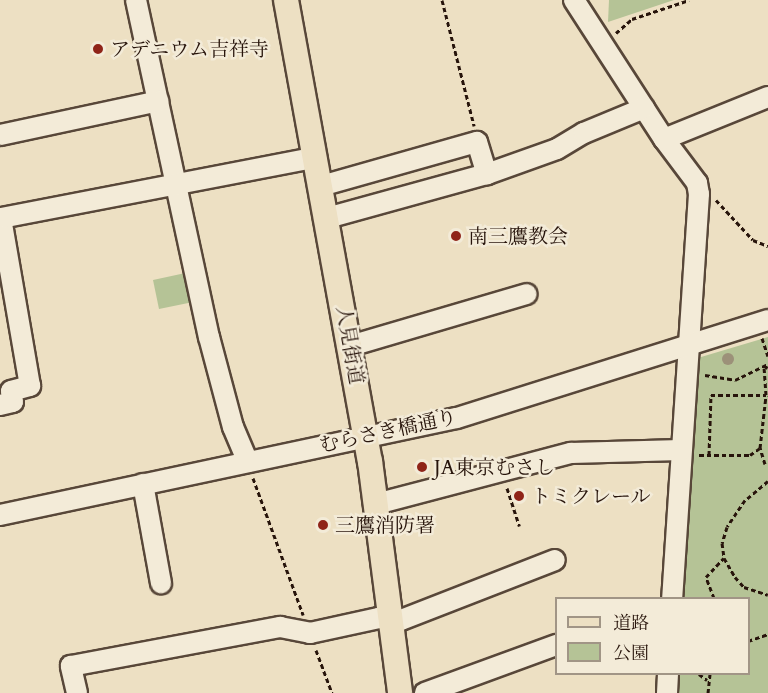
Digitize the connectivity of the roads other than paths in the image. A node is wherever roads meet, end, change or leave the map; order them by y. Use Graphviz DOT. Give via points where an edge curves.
graph roads {
  1 [pos="136,0"];
  2 [pos="286,0"];
  3 [pos="574,0"];
  4 [pos="768,97"];
  5 [pos="158,101"];
  6 [pos="644,108"];
  7 [pos="0,135"];
  8 [pos="664,139"];
  9 [pos="307,159"];
  10 [pos="487,174"];
  11 [pos="178,185"];
  12 [pos="321,186"];
  13 [pos="327,218"];
  14 [pos="527,294"];
  15 [pos="765,328"];
  16 [pos="350,346"];
  17 [pos="688,347"];
  18 [pos="6,404"];
  19 [pos="366,436"];
  20 [pos="681,450"];
  21 [pos="248,462"];
  22 [pos="143,484"];
  23 [pos="376,504"];
  24 [pos="0,514"];
  25 [pos="555,560"];
  26 [pos="162,583"];
  27 [pos="672,597"];
  28 [pos="391,619"];
  29 [pos="555,645"];
  30 [pos="668,675"];
  31 [pos="76,693"];
  32 [pos="400,693"];
  33 [pos="425,693"];
  34 [pos="667,693"];
  1 -- 5 [label="street"];
  2 -- 12 [label="main road, 人見街道"];
  3 -- 6 [label="street"];
  4 -- 8 [label="street"];
  5 -- 7 [label="street"];
  5 -- 11 [label="street"];
  6 -- 8 [label="street"];
  6 -- 10 [label="street" via="557,149"];
  8 -- 17 [label="street" via="697,183 699,194"];
  9 -- 11 [label="street"];
  10 -- 12 [label="street" via="477,142"];
  10 -- 13 [label="street"];
  11 -- 18 [label="street" via="1,218 30,386 11,391"];
  11 -- 21 [label="street" via="209,337 233,427"];
  12 -- 13 [label="main road, 人見街道"];
  13 -- 16 [label="main road, 人見街道"];
  14 -- 16 [label="street"];
  15 -- 17 [label="street, むらさき橋通り"];
  16 -- 19 [label="main road, 人見街道"];
  17 -- 19 [label="street, むらさき橋通り" via="457,418"];
  17 -- 20 [label="street"];
  19 -- 21 [label="street, むらさき橋通り"];
  19 -- 23 [label="main road, 人見街道"];
  20 -- 23 [label="street" via="571,453"];
  20 -- 27 [label="street"];
  21 -- 22 [label="street, むらさき橋通り"];
  22 -- 24 [label="street, むらさき橋通り"];
  22 -- 26 [label="street"];
  23 -- 28 [label="main road, 人見街道"];
  25 -- 28 [label="street" via="401,620"];
  28 -- 31 [label="street" via="310,633 280,627 71,666"];
  28 -- 32 [label="main road, 人見街道"];
  29 -- 33 [label="street"];
  30 -- 34 [label="street"];
}
